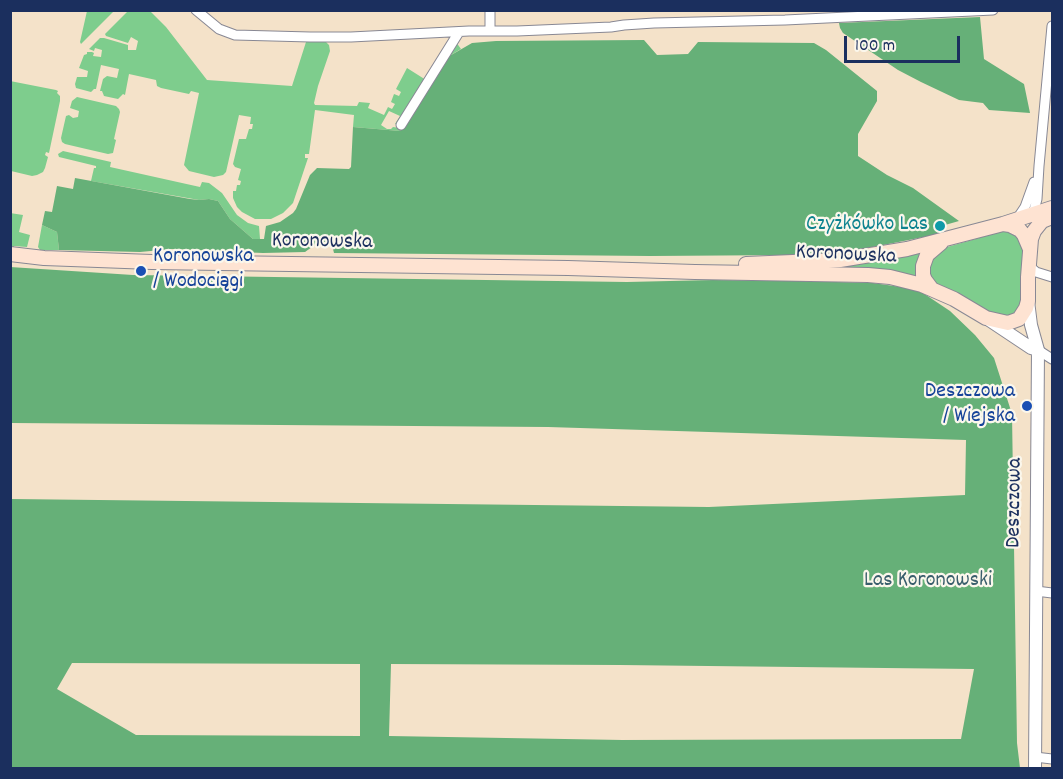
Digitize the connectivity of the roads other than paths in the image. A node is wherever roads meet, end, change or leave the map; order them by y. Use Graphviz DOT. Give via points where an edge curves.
graph roads {
  1 [pos="196,10"];
  2 [pos="490,10"];
  3 [pos="993,10"];
  4 [pos="885,13"];
  5 [pos="761,16"];
  6 [pos="1053,26"];
  7 [pos="490,31"];
  8 [pos="459,32"];
  9 [pos="401,125"];
  10 [pos="1042,132"];
  11 [pos="1053,132"];
  12 [pos="1039,166"];
  13 [pos="1053,208"];
  14 [pos="1033,214"];
  15 [pos="1053,217"];
  16 [pos="1010,221"];
  17 [pos="947,239"];
  18 [pos="1031,244"];
  19 [pos="10,254"];
  20 [pos="1029,266"];
  21 [pos="633,269"];
  22 [pos="1053,277"];
  23 [pos="931,288"];
  24 [pos="1028,301"];
  25 [pos="986,318"];
  26 [pos="1038,350"];
  27 [pos="1053,359"];
  28 [pos="1036,591"];
  29 [pos="1053,593"];
  30 [pos="1053,759"];
  31 [pos="1035,763"];
  1 -- 8 [label="street" via="213,25 236,35 351,37"];
  2 -- 7 [label="street"];
  3 -- 4 [label="street"];
  4 -- 5 [label="street"];
  5 -- 7 [label="street"];
  6 -- 10 [label="street"];
  7 -- 8 [label="street"];
  8 -- 9 [label="street"];
  10 -- 11 [label="street"];
  10 -- 12 [label="street"];
  12 -- 14 [label="street"];
  12 -- 16 [label="street" via="1025,207"];
  13 -- 14 [label="main road, Koronowska"];
  14 -- 16 [label="main road, Koronowska"];
  14 -- 18 [label="street"];
  15 -- 18 [label="main road" via="1039,223"];
  16 -- 17 [label="main road, Koronowska"];
  16 -- 18 [label="main road"];
  17 -- 21 [label="main road, Koronowska" via="840,260"];
  17 -- 23 [label="main road" via="924,261 923,275"];
  18 -- 20 [label="main road, Deszczowa"];
  19 -- 21 [label="main road, Koronowska" via="121,261"];
  20 -- 22 [label="street"];
  20 -- 24 [label="main road, Deszczowa"];
  21 -- 23 [label="main road, Koronowska" via="868,274"];
  23 -- 25 [label="main road, Koronowska"];
  24 -- 25 [label="main road" via="1024,313 1011,323"];
  24 -- 26 [label="street, Deszczowa"];
  25 -- 26 [label="street, Koronowska"];
  26 -- 27 [label="street"];
  26 -- 28 [label="street, Deszczowa"];
  28 -- 29 [label="street"];
  28 -- 31 [label="street, Deszczowa"];
  30 -- 31 [label="street"];
}
